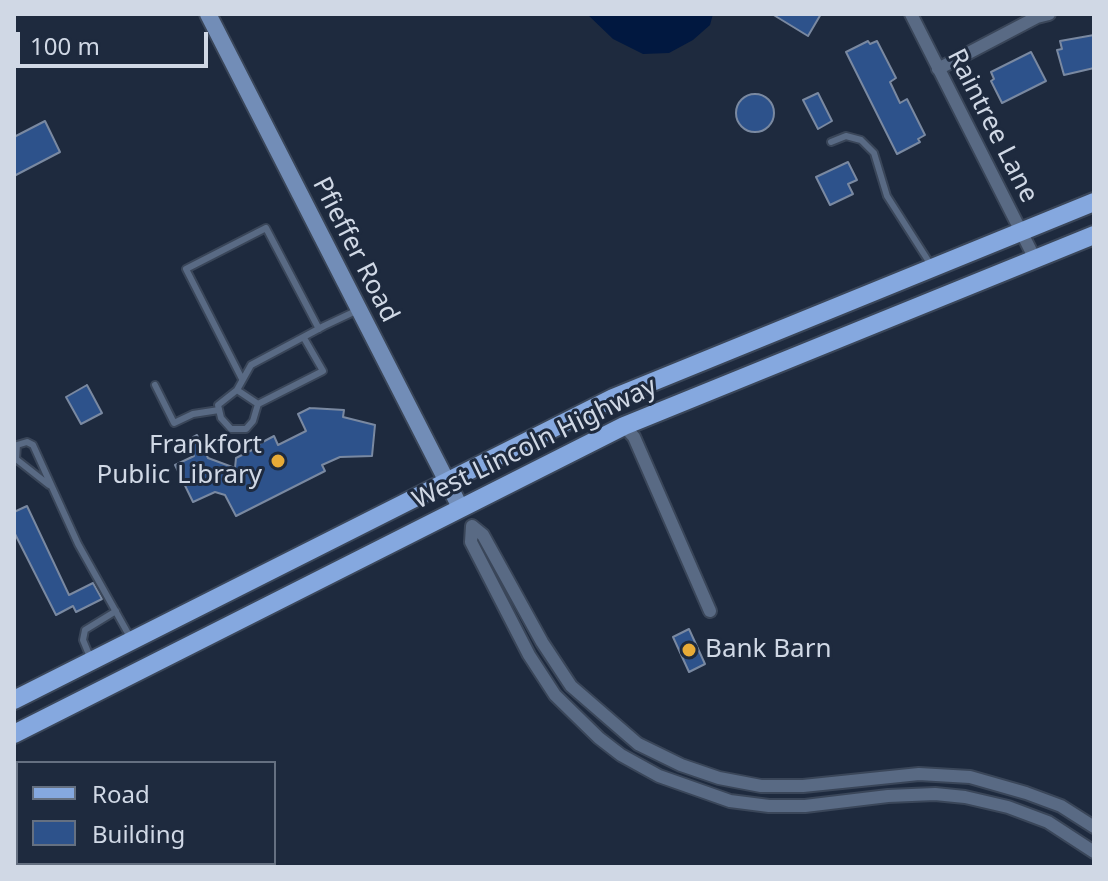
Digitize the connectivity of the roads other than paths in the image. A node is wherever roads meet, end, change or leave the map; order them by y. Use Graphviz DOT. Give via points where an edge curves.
graph roads {
  1 [pos="208,14"];
  2 [pos="911,14"];
  3 [pos="1049,14"];
  4 [pos="938,69"];
  5 [pos="831,142"];
  6 [pos="1094,202"];
  7 [pos="1022,232"];
  8 [pos="1094,235"];
  9 [pos="1035,259"];
  10 [pos="934,268"];
  11 [pos="358,310"];
  12 [pos="319,329"];
  13 [pos="304,338"];
  14 [pos="242,379"];
  15 [pos="155,385"];
  16 [pos="237,390"];
  17 [pos="258,404"];
  18 [pos="219,410"];
  19 [pos="624,426"];
  20 [pos="15,449"];
  21 [pos="446,481"];
  22 [pos="49,485"];
  23 [pos="460,507"];
  24 [pos="472,526"];
  25 [pos="116,611"];
  26 [pos="710,611"];
  27 [pos="132,640"];
  28 [pos="92,661"];
  29 [pos="14,700"];
  30 [pos="14,734"];
  31 [pos="1094,827"];
  32 [pos="1094,852"];
  1 -- 11 [label="street, Pfieffer Road"];
  2 -- 4 [label="street, Raintree Lane"];
  3 -- 4 [label="street"];
  4 -- 7 [label="street, Raintree Lane"];
  5 -- 10 [label="lane" via="846,136 861,140 874,153 887,196"];
  6 -- 7 [label="main road, West Lincoln Highway"];
  7 -- 9 [label="street, Raintree Lane"];
  7 -- 10 [label="main road, West Lincoln Highway"];
  8 -- 9 [label="main road, West Lincoln Highway"];
  9 -- 19 [label="main road, West Lincoln Highway"];
  10 -- 21 [label="main road, West Lincoln Highway" via="613,398"];
  11 -- 12 [label="lane"];
  11 -- 21 [label="street, Pfieffer Road"];
  12 -- 13 [label="lane"];
  12 -- 14 [label="lane" via="266,228 186,269"];
  13 -- 14 [label="lane" via="251,365"];
  13 -- 17 [label="lane" via="323,371"];
  14 -- 16 [label="lane"];
  15 -- 18 [label="lane" via="174,423"];
  16 -- 17 [label="lane"];
  16 -- 18 [label="lane" via="225,397"];
  17 -- 18 [label="lane" via="246,429 231,429"];
  19 -- 23 [label="main road, West Lincoln Highway"];
  19 -- 26 [label="street" via="634,437"];
  20 -- 22 [label="lane" via="16,459"];
  20 -- 22 [label="lane" via="27,442 33,445"];
  21 -- 23 [label="street, Pfieffer Road"];
  21 -- 27 [label="main road, West Lincoln Highway"];
  22 -- 25 [label="lane"];
  23 -- 24 [label="street"];
  23 -- 30 [label="main road, West Lincoln Highway"];
  24 -- 31 [label="street" via="483,535 571,686 638,744 681,765 761,786 919,774 970,777 1061,806"];
  24 -- 32 [label="street" via="471,542 555,695 599,738 659,776 730,801 769,806 888,796 965,797 1048,822"];
  25 -- 27 [label="lane"];
  25 -- 28 [label="lane" via="85,630 83,640"];
  27 -- 28 [label="main road, West Lincoln Highway"];
  28 -- 29 [label="main road, West Lincoln Highway"];
}
